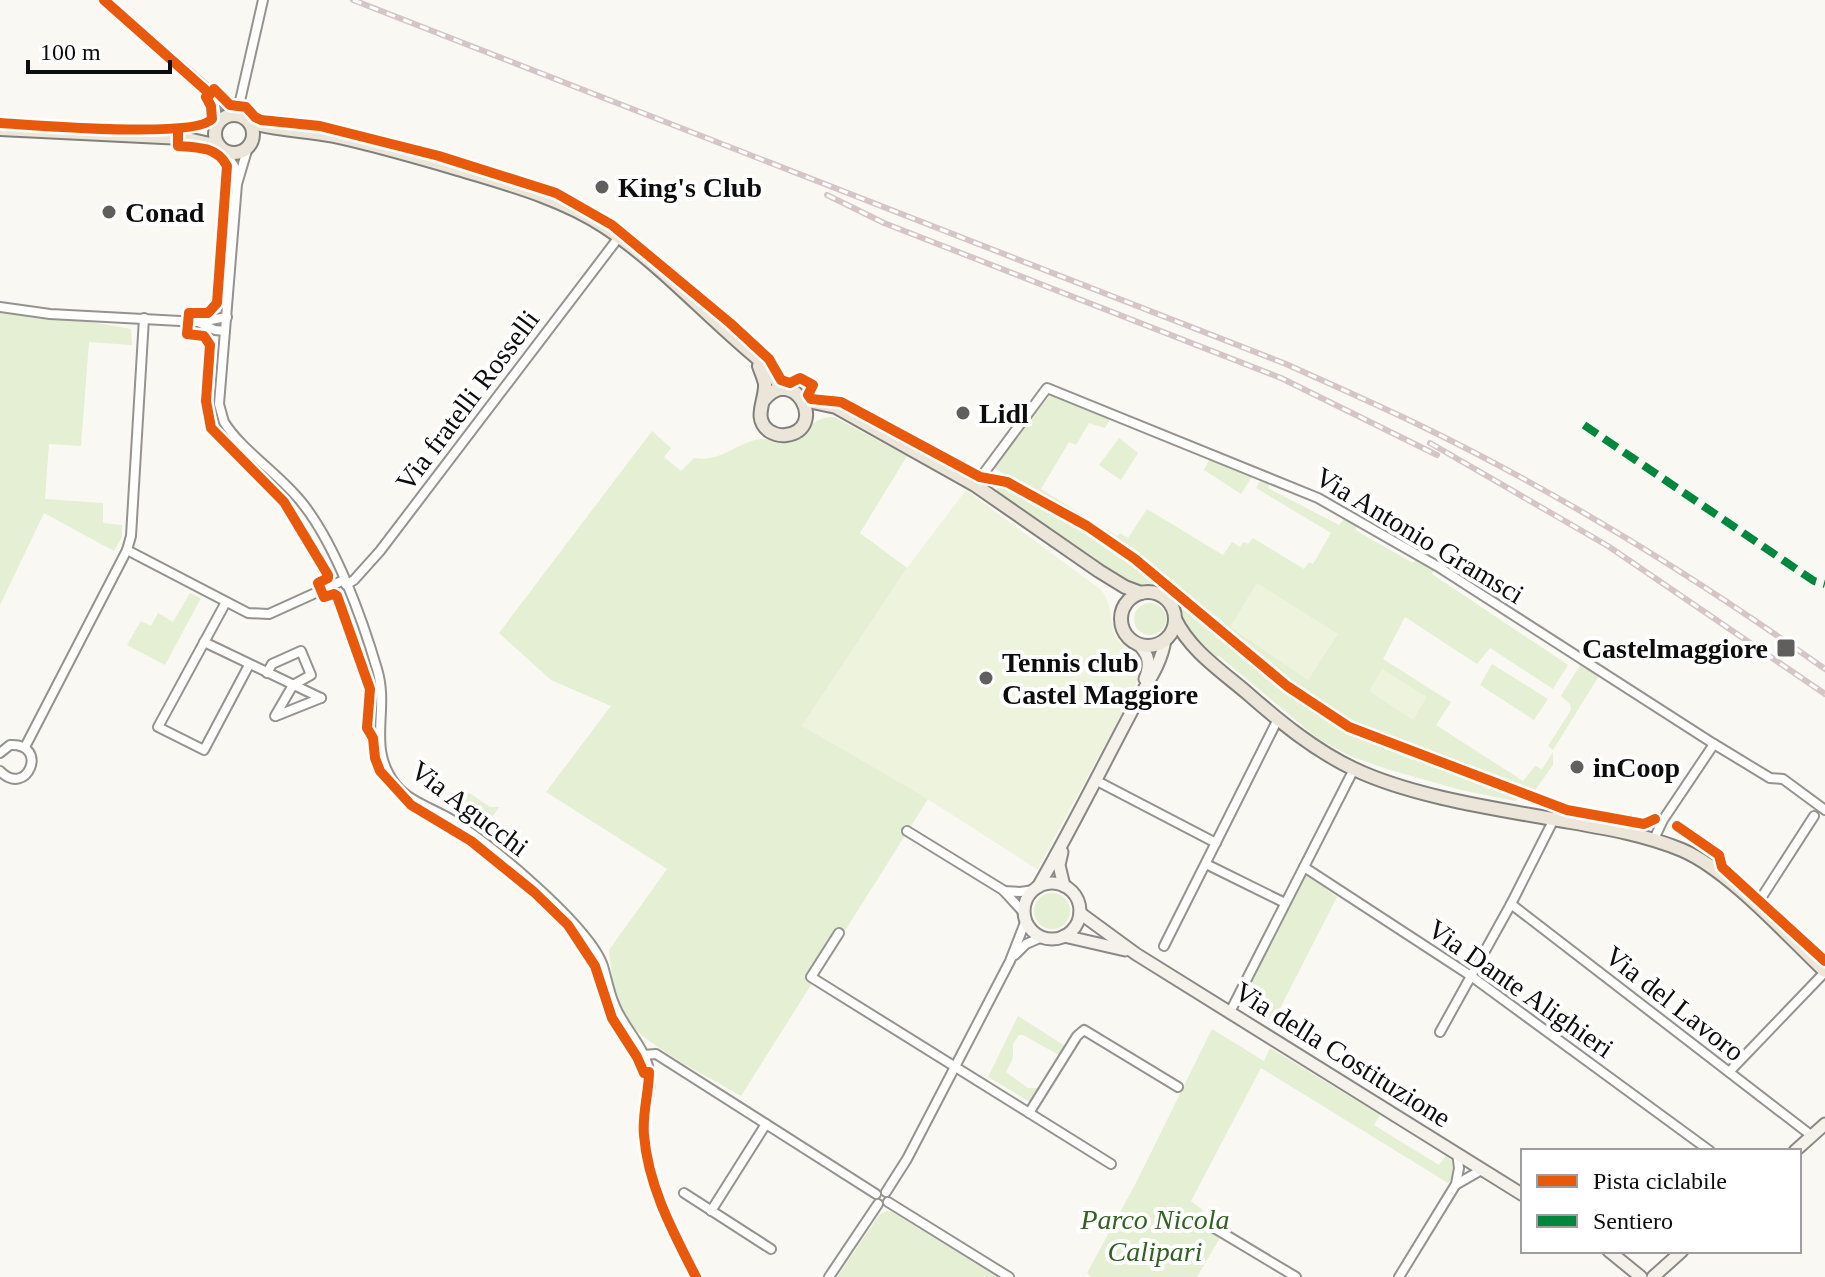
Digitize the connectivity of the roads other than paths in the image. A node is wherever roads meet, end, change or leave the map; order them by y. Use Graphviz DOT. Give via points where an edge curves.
graph roads {
  1 [pos="104,0"];
  2 [pos="263,0"];
  3 [pos="214,98"];
  4 [pos="236,114"];
  5 [pos="250,122"];
  6 [pos="218,124"];
  7 [pos="0,129"];
  8 [pos="278,130"];
  9 [pos="183,138"];
  10 [pos="249,146"];
  11 [pos="222,148"];
  12 [pos="237,184"];
  13 [pos="619,237"];
  14 [pos="0,307"];
  15 [pos="227,317"];
  16 [pos="144,318"];
  17 [pos="199,322"];
  18 [pos="225,331"];
  19 [pos="754,356"];
  20 [pos="785,389"];
  21 [pos="803,400"];
  22 [pos="763,401"];
  23 [pos="846,413"];
  24 [pos="805,421"];
  25 [pos="975,485"];
  26 [pos="127,550"];
  27 [pos="1099,571"];
  28 [pos="345,583"];
  29 [pos="1141,593"];
  30 [pos="226,602"];
  31 [pos="1123,610"];
  32 [pos="1175,619"];
  33 [pos="1167,638"];
  34 [pos="204,642"];
  35 [pos="1138,644"];
  36 [pos="1196,649"];
  37 [pos="249,665"];
  38 [pos="267,673"];
  39 [pos="293,685"];
  40 [pos="1135,705"];
  41 [pos="1278,719"];
  42 [pos="1714,744"];
  43 [pos="25,747"];
  44 [pos="0,753"];
  45 [pos="1354,769"];
  46 [pos="0,771"];
  47 [pos="1097,781"];
  48 [pos="1825,810"];
  49 [pos="1814,816"];
  50 [pos="1554,819"];
  51 [pos="907,831"];
  52 [pos="1654,839"];
  53 [pos="1216,843"];
  54 [pos="1064,845"];
  55 [pos="1206,864"];
  56 [pos="1304,867"];
  57 [pos="1064,886"];
  58 [pos="1036,888"];
  59 [pos="1003,890"];
  60 [pos="1285,903"];
  61 [pos="1511,904"];
  62 [pos="1756,906"];
  63 [pos="1080,913"];
  64 [pos="1025,917"];
  65 [pos="839,933"];
  66 [pos="1064,936"];
  67 [pos="1042,937"];
  68 [pos="1164,946"];
  69 [pos="1136,954"];
  70 [pos="1010,961"];
  71 [pos="1825,971"];
  72 [pos="1471,976"];
  73 [pos="1230,1012"];
  74 [pos="1440,1032"];
  75 [pos="643,1055"];
  76 [pos="955,1067"];
  77 [pos="1729,1072"];
  78 [pos="1178,1087"];
  79 [pos="1029,1113"];
  80 [pos="766,1124"];
  81 [pos="1825,1124"];
  82 [pos="1812,1136"];
  83 [pos="1707,1149"];
  84 [pos="1797,1149"];
  85 [pos="1457,1153"];
  86 [pos="1111,1164"];
  87 [pos="1483,1169"];
  88 [pos="1456,1184"];
  89 [pos="684,1193"];
  90 [pos="1521,1194"];
  91 [pos="884,1200"];
  92 [pos="711,1211"];
  93 [pos="1201,1220"];
  94 [pos="771,1249"];
  95 [pos="1611,1253"];
  96 [pos="1680,1253"];
  97 [pos="696,1277"];
  98 [pos="829,1277"];
  99 [pos="1009,1277"];
  100 [pos="1296,1277"];
  101 [pos="1399,1277"];
  102 [pos="1641,1277"];
  103 [pos="1653,1277"];
  1 -- 3 [label="street"];
  2 -- 4 [label="street"];
  3 -- 4 [label="street"];
  3 -- 6 [label="street"];
  4 -- 5 [label="main road"];
  4 -- 6 [label="main road"];
  5 -- 8 [label="main road"];
  5 -- 10 [label="main road" via="254,132"];
  6 -- 9 [label="main road"];
  6 -- 11 [label="main road" via="215,137"];
  7 -- 9 [label="main road"];
  8 -- 10 [label="main road"];
  8 -- 13 [label="main road" via="356,141 497,181 577,211"];
  9 -- 11 [label="main road"];
  10 -- 11 [label="main road" via="235,153"];
  10 -- 12 [label="street"];
  11 -- 12 [label="street" via="234,166"];
  12 -- 15 [label="street, Via Agucchi"];
  13 -- 19 [label="main road"];
  13 -- 28 [label="street, Via fratelli Rosselli" via="380,551"];
  14 -- 16 [label="street"];
  15 -- 17 [label="street"];
  15 -- 18 [label="street, Via Agucchi"];
  16 -- 17 [label="street"];
  16 -- 26 [label="street"];
  17 -- 18 [label="street"];
  18 -- 28 [label="street, Via Agucchi" via="219,404 224,422 304,505"];
  19 -- 20 [label="main road"];
  19 -- 22 [label="main road" via="764,382"];
  20 -- 21 [label="main road"];
  20 -- 22 [label="main road"];
  21 -- 23 [label="main road"];
  21 -- 24 [label="main road"];
  22 -- 24 [label="main road" via="761,420 771,432 791,434"];
  23 -- 24 [label="main road" via="828,411"];
  23 -- 25 [label="main road"];
  25 -- 27 [label="main road"];
  25 -- 42 [label="street, Via Antonio Gramsci" via="1047,388 1318,498 1437,566"];
  26 -- 30 [label="street, Via fratelli Rosselli"];
  26 -- 43 [label="street"];
  27 -- 29 [label="main road"];
  27 -- 31 [label="main road"];
  28 -- 30 [label="street, Via fratelli Rosselli" via="269,614 248,613"];
  28 -- 75 [label="street, Via Agucchi" via="383,691 378,737 386,770 405,794 476,837 554,902 602,965 615,1007"];
  29 -- 31 [label="main road"];
  29 -- 32 [label="main road" via="1162,596"];
  30 -- 34 [label="street"];
  31 -- 35 [label="main road" via="1124,630"];
  32 -- 33 [label="main road"];
  32 -- 36 [label="main road"];
  33 -- 35 [label="main road" via="1149,646"];
  33 -- 36 [label="main road"];
  33 -- 40 [label="street" via="1162,659"];
  34 -- 37 [label="street"];
  34 -- 37 [label="street" via="158,727 204,750"];
  35 -- 40 [label="street" via="1149,669"];
  36 -- 41 [label="main road"];
  37 -- 38 [label="street"];
  38 -- 39 [label="street"];
  38 -- 39 [label="street" via="272,664 301,651 311,675"];
  39 -- 39 [label="street" via="321,698 275,716 287,696"];
  40 -- 47 [label="street"];
  41 -- 45 [label="main road"];
  41 -- 53 [label="street"];
  42 -- 48 [label="street" via="1770,778 1783,779"];
  42 -- 52 [label="street"];
  43 -- 44 [label="street" via="10,745"];
  43 -- 46 [label="street" via="32,757 29,772 13,779"];
  45 -- 50 [label="main road" via="1444,796"];
  45 -- 56 [label="street"];
  47 -- 53 [label="street"];
  47 -- 54 [label="street"];
  49 -- 62 [label="street"];
  50 -- 52 [label="main road"];
  50 -- 61 [label="street"];
  51 -- 59 [label="street"];
  52 -- 62 [label="main road" via="1701,859"];
  53 -- 55 [label="street"];
  54 -- 57 [label="street" via="1059,865"];
  54 -- 58 [label="street"];
  55 -- 60 [label="street"];
  55 -- 68 [label="street"];
  56 -- 60 [label="street"];
  56 -- 72 [label="street, Via Dante Alighieri"];
  57 -- 58 [label="street"];
  57 -- 63 [label="street" via="1078,900"];
  58 -- 59 [label="street"];
  58 -- 64 [label="street" via="1025,903"];
  59 -- 64 [label="street"];
  60 -- 73 [label="street"];
  61 -- 72 [label="street"];
  61 -- 77 [label="street, Via del Lavoro"];
  62 -- 71 [label="main road"];
  63 -- 66 [label="street"];
  63 -- 69 [label="street, Via della Costituzione"];
  64 -- 67 [label="street"];
  64 -- 70 [label="street"];
  65 -- 76 [label="street" via="811,977"];
  66 -- 67 [label="street"];
  66 -- 69 [label="street, Via della Costituzione"];
  67 -- 70 [label="street"];
  69 -- 73 [label="street, Via della Costituzione"];
  70 -- 76 [label="street"];
  71 -- 77 [label="street"];
  72 -- 74 [label="street"];
  72 -- 83 [label="street, Via Dante Alighieri"];
  73 -- 85 [label="street, Via della Costituzione"];
  75 -- 80 [label="street" via="656,1054"];
  75 -- 97 [label="street, Via Agucchi" via="649,1072 643,1123 650,1165 667,1220"];
  76 -- 79 [label="street"];
  76 -- 91 [label="street"];
  77 -- 82 [label="street, Via del Lavoro"];
  78 -- 79 [label="street" via="1084,1030"];
  79 -- 86 [label="street"];
  80 -- 91 [label="street" via="876,1194 882,1191"];
  80 -- 92 [label="street"];
  81 -- 82 [label="street"];
  82 -- 84 [label="street"];
  85 -- 87 [label="street, Via della Costituzione"];
  85 -- 88 [label="street"];
  87 -- 88 [label="street"];
  87 -- 90 [label="street, Via della Costituzione"];
  88 -- 101 [label="street"];
  89 -- 92 [label="street"];
  91 -- 98 [label="street"];
  91 -- 99 [label="street"];
  92 -- 94 [label="street"];
  93 -- 100 [label="street"];
  95 -- 102 [label="street"];
  96 -- 103 [label="street"];
}
